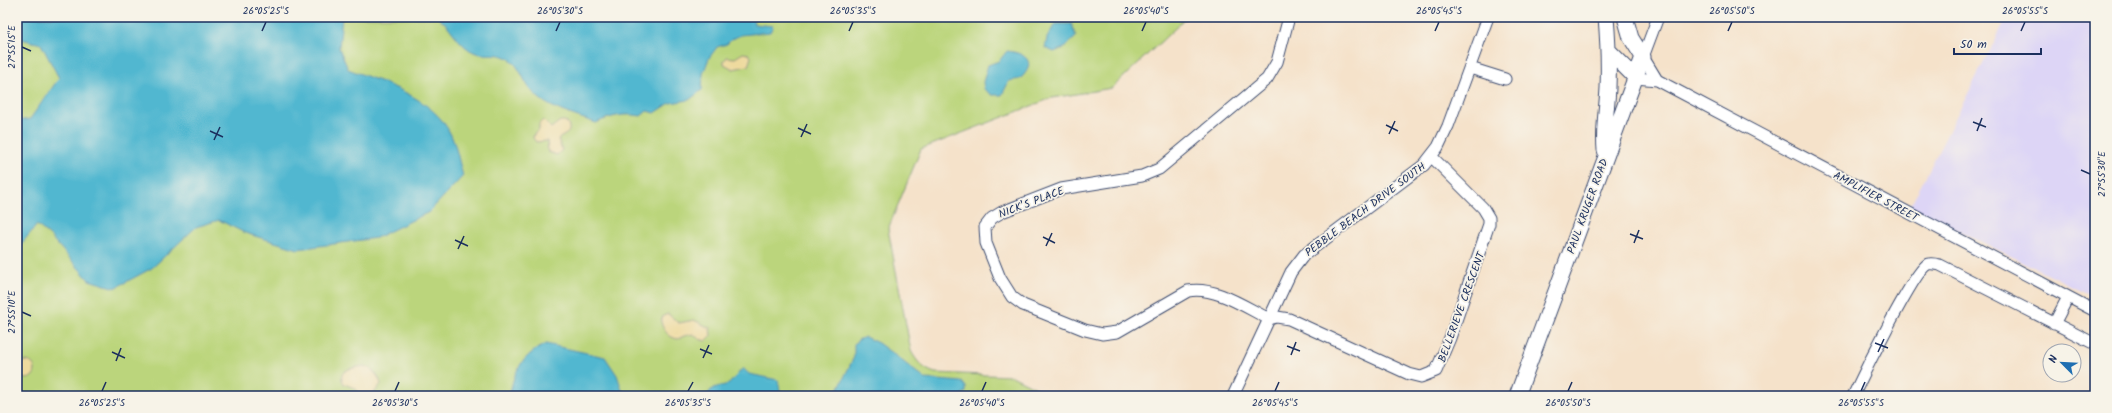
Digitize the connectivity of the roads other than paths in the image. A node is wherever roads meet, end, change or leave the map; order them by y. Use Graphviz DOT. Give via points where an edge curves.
graph roads {
  1 [pos="1289,17"];
  2 [pos="1488,17"];
  3 [pos="1606,17"];
  4 [pos="1625,17"];
  5 [pos="1658,17"];
  6 [pos="1608,50"];
  7 [pos="1643,57"];
  8 [pos="1470,68"];
  9 [pos="1636,78"];
  10 [pos="1505,79"];
  11 [pos="1658,80"];
  12 [pos="1606,154"];
  13 [pos="1432,157"];
  14 [pos="2068,297"];
  15 [pos="2095,311"];
  16 [pos="1269,319"];
  17 [pos="2054,324"];
  18 [pos="2095,344"];
  19 [pos="1233,396"];
  20 [pos="1517,396"];
  21 [pos="1853,396"];
  1 -- 16 [label="street, NICK’S PLACE" via="1277,62 1267,79 1165,165 1142,176 1055,192 996,215 984,231 988,250 1000,278 1012,297 1085,330 1102,334 1117,332 1183,294 1198,289 1215,293"];
  2 -- 8 [label="street, PEBBLE BEACH DRIVE SOUTH"];
  3 -- 6 [label="street"];
  4 -- 7 [label="street, AMPLIFIER STREET" via="1631,38"];
  5 -- 7 [label="street, PAUL KRUGER ROAD"];
  6 -- 9 [label="street"];
  6 -- 12 [label="street" via="1608,89 1604,123"];
  7 -- 9 [label="street, PAUL KRUGER ROAD"];
  7 -- 11 [label="street, AMPLIFIER STREET"];
  8 -- 10 [label="street"];
  8 -- 13 [label="street, PEBBLE BEACH DRIVE SOUTH" via="1448,126"];
  9 -- 11 [label="street, AMPLIFIER STREET"];
  9 -- 12 [label="street, PAUL KRUGER ROAD"];
  11 -- 14 [label="street, AMPLIFIER STREET"];
  12 -- 20 [label="street, PAUL KRUGER ROAD"];
  13 -- 16 [label="street, PEBBLE BEACH DRIVE SOUTH" via="1304,255 1291,272"];
  13 -- 16 [label="street, BELLERIEVE CRESCENT" via="1484,208 1489,218 1450,338 1436,371 1421,377 1409,374 1289,319"];
  14 -- 15 [label="street, AMPLIFIER STREET"];
  14 -- 17 [label="street"];
  16 -- 19 [label="street, PEBBLE BEACH DRIVE SOUTH"];
  17 -- 18 [label="street"];
  17 -- 21 [label="street" via="1940,265 1927,264 1916,277"];
}
